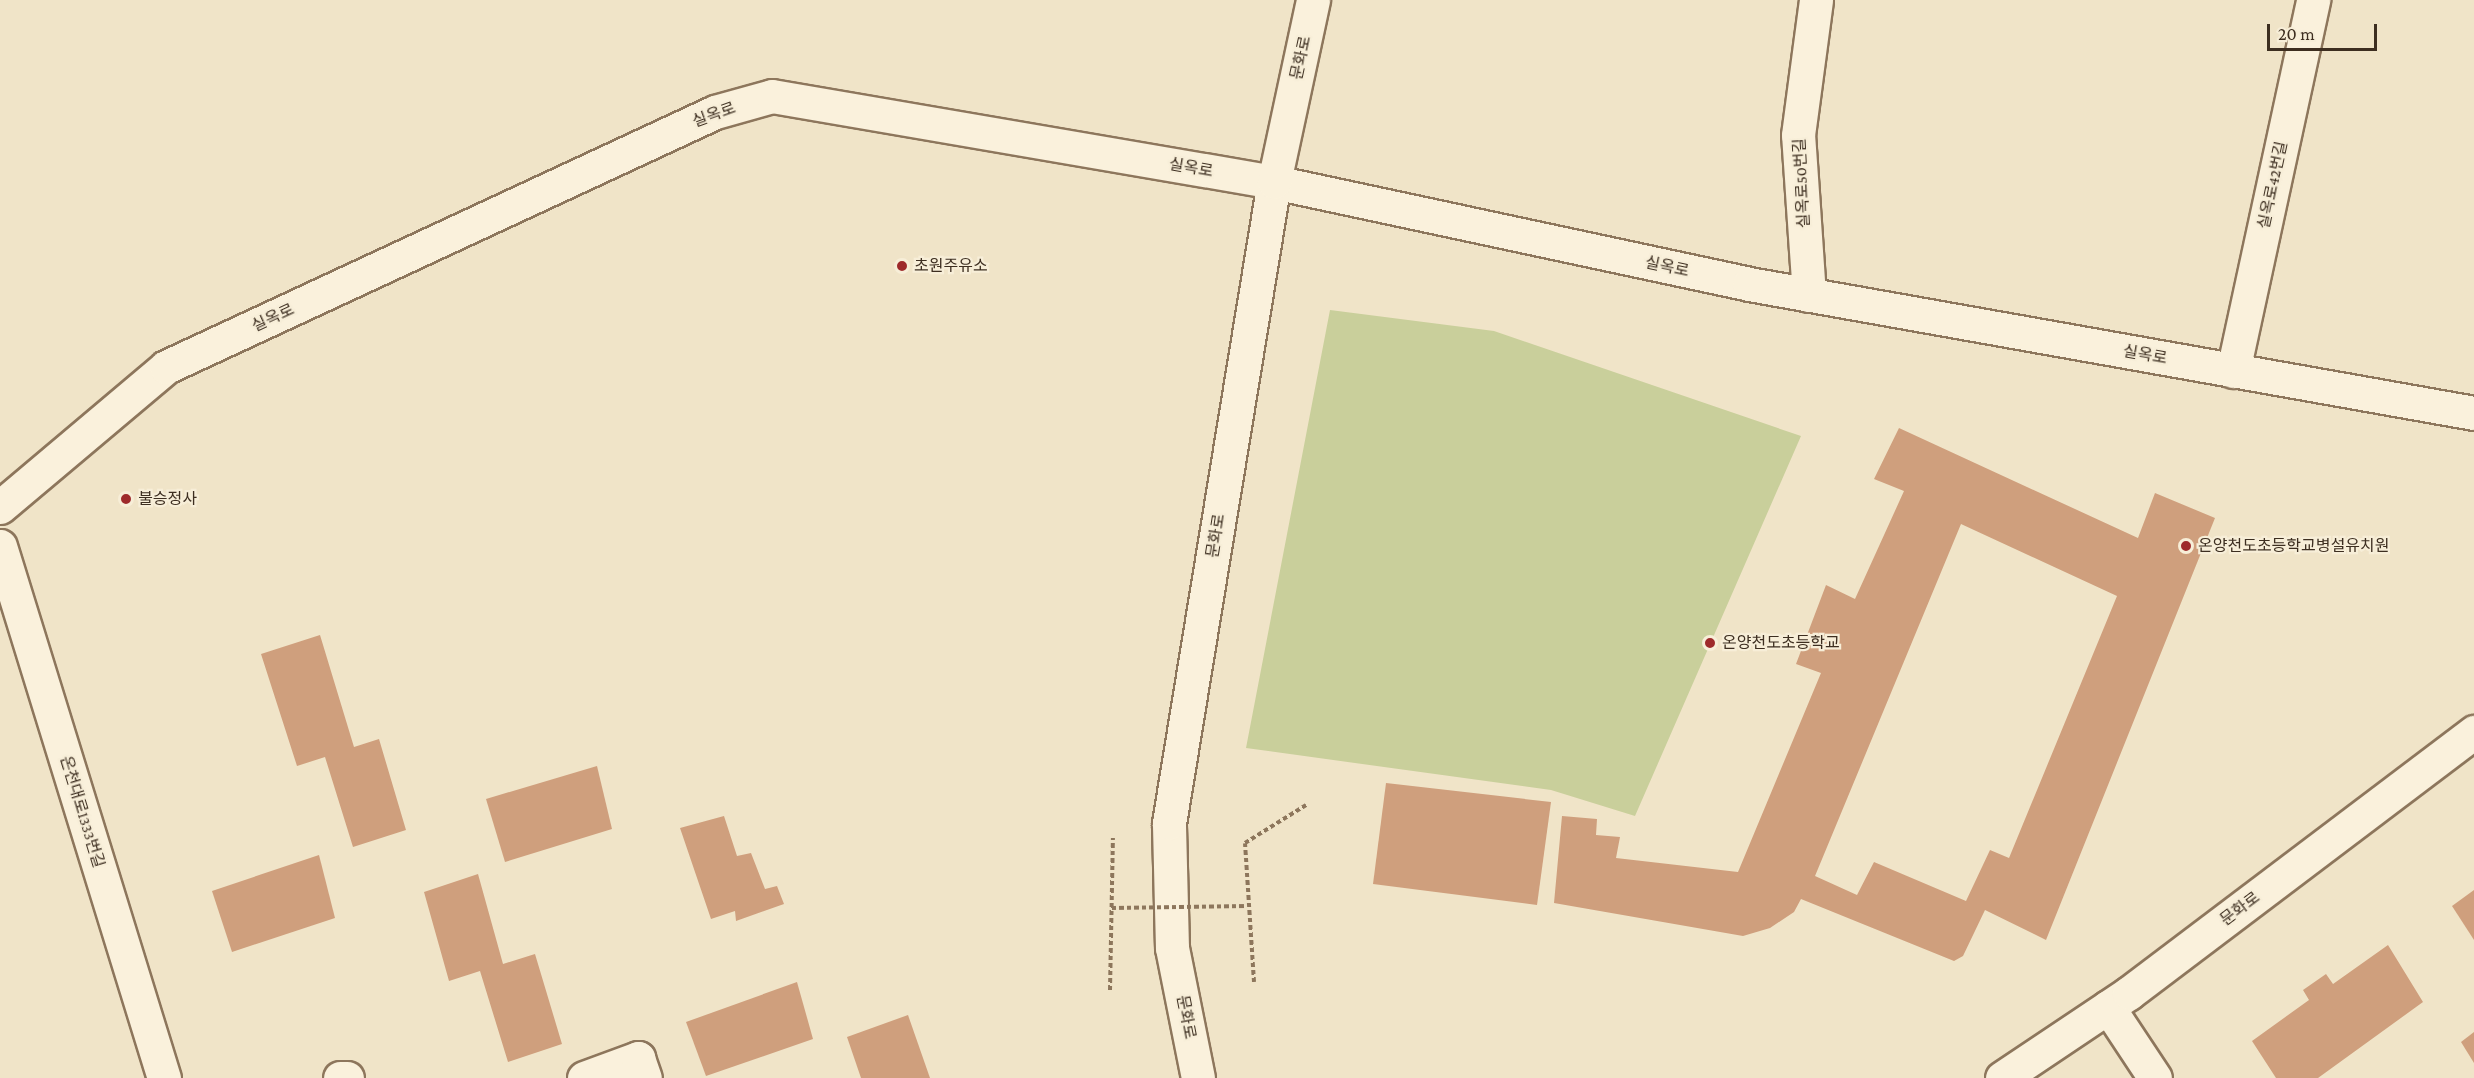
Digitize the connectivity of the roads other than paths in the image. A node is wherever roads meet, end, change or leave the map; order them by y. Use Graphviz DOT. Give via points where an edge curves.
graph roads {
  1 [pos="1313,0"];
  2 [pos="1816,0"];
  3 [pos="2313,0"];
  4 [pos="1274,182"];
  5 [pos="1809,295"];
  6 [pos="2233,370"];
  7 [pos="2473,407"];
  8 [pos="0,507"];
  9 [pos="0,546"];
  10 [pos="2474,732"];
  11 [pos="2108,1007"];
  12 [pos="1194,1077"];
  13 [pos="164,1078"];
  14 [pos="340,1078"];
  15 [pos="347,1078"];
  16 [pos="585,1078"];
  17 [pos="645,1078"];
  18 [pos="2001,1078"];
  19 [pos="2155,1078"];
  1 -- 4 [label="street, 문화로"];
  2 -- 5 [label="street, 실옥로50번길" via="1798,135"];
  3 -- 6 [label="street, 실옥로42번길"];
  4 -- 5 [label="street, 실옥로"];
  4 -- 8 [label="street, 실옥로" via="772,96 715,112 166,368"];
  4 -- 12 [label="street, 문화로" via="1169,823 1172,948"];
  5 -- 6 [label="street, 실옥로"];
  6 -- 7 [label="street, 실옥로"];
  9 -- 13 [label="street, 온천대로1333번길"];
  10 -- 11 [label="street, 문화로"];
  11 -- 18 [label="street, 문화로"];
  11 -- 19 [label="street"];
  14 -- 15 [label="street"];
  16 -- 17 [label="street" via="638,1058"];
}
